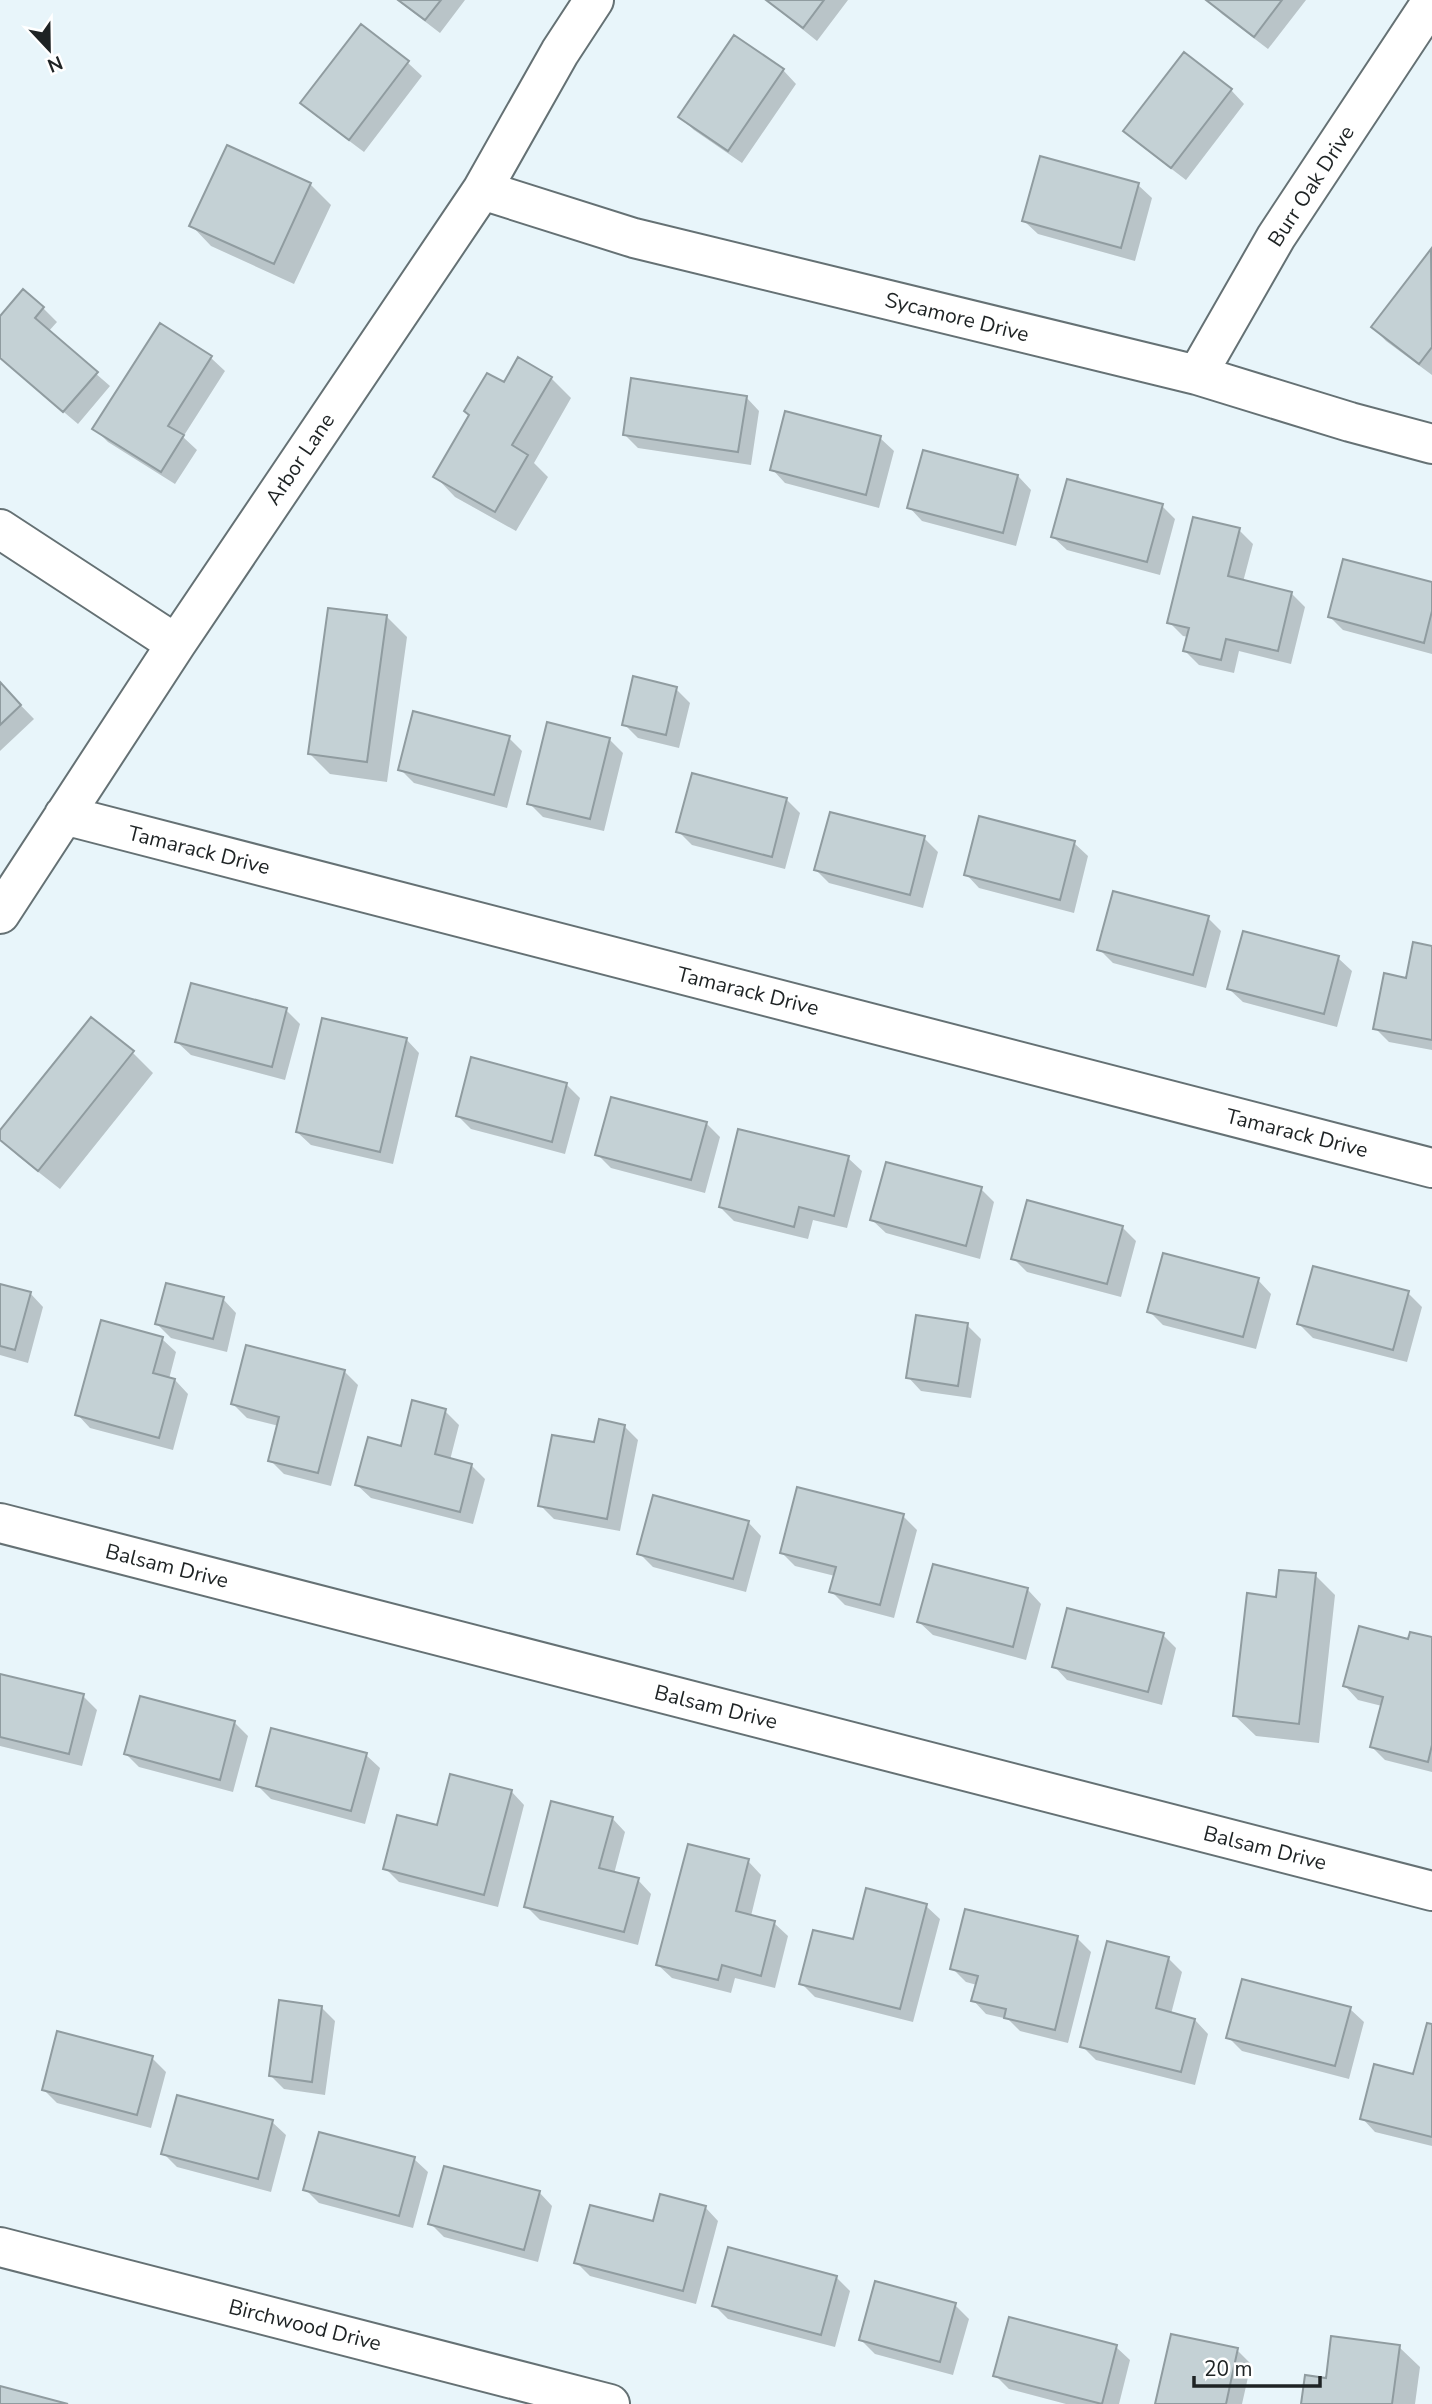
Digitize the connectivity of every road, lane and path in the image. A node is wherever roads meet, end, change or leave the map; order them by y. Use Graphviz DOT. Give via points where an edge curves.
graph roads {
  1 [pos="594,0"];
  2 [pos="1432,1"];
  3 [pos="482,190"];
  4 [pos="1197,375"];
  5 [pos="1432,444"];
  6 [pos="0,529"];
  7 [pos="176,644"];
  8 [pos="64,815"];
  9 [pos="0,914"];
  10 [pos="1432,1168"];
  11 [pos="0,1523"];
  12 [pos="1432,1891"];
  13 [pos="0,2247"];
  14 [pos="610,2404"];
  1 -- 3 [label="street, Arbor Lane"];
  2 -- 4 [label="street, Burr Oak Drive" via="1276,237"];
  3 -- 4 [label="street, Sycamore Drive" via="634,238"];
  3 -- 7 [label="street, Arbor Lane"];
  4 -- 5 [label="street, Sycamore Drive"];
  6 -- 7 [label="street"];
  7 -- 8 [label="street, Arbor Lane"];
  8 -- 9 [label="street, Arbor Lane"];
  8 -- 10 [label="street, Tamarack Drive"];
  11 -- 12 [label="street, Balsam Drive"];
  13 -- 14 [label="street, Birchwood Drive"];
}
